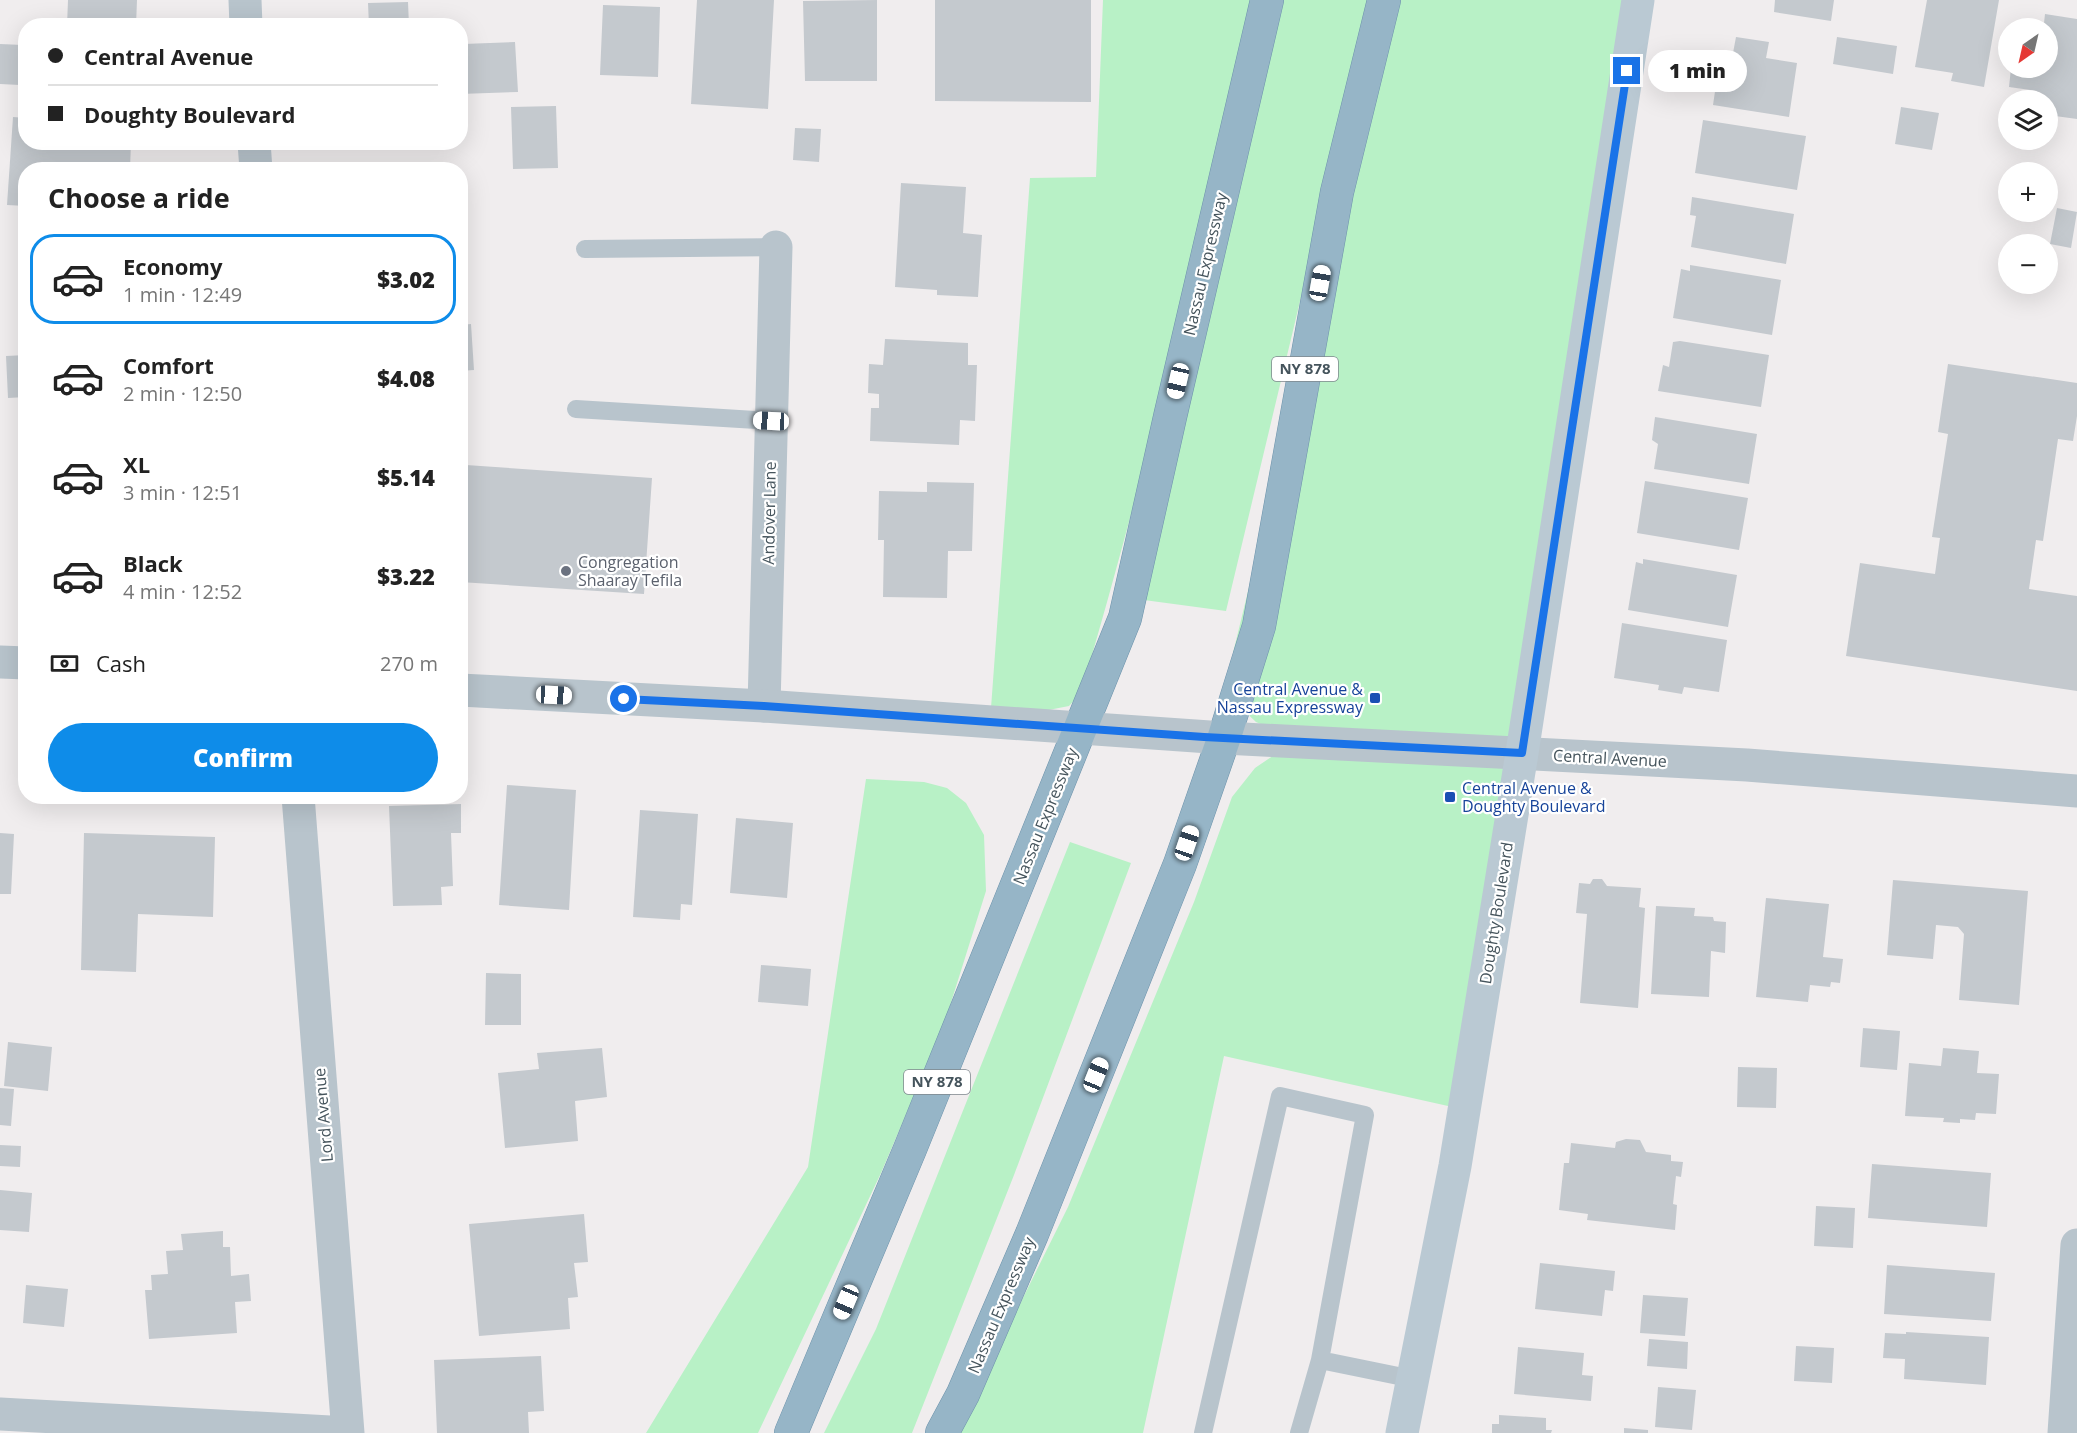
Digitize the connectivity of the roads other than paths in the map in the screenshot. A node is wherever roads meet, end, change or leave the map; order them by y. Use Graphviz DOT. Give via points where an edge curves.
graph roads {
  1 [pos="245,0"];
  2 [pos="1267,0"];
  3 [pos="1384,0"];
  4 [pos="1638,0"];
  5 [pos="246,18"];
  6 [pos="776,247"];
  7 [pos="585,249"];
  8 [pos="576,410"];
  9 [pos="771,421"];
  10 [pos="0,662"];
  11 [pos="18,663"];
  12 [pos="468,690"];
  13 [pos="764,706"];
  14 [pos="1079,730"];
  15 [pos="1224,738"];
  16 [pos="1522,753"];
  17 [pos="2077,791"];
  18 [pos="299,804"];
  19 [pos="2077,1245"];
  20 [pos="1320,1360"];
  21 [pos="1413,1379"];
  22 [pos="0,1414"];
  23 [pos="348,1433"];
  24 [pos="791,1433"];
  25 [pos="942,1433"];
  26 [pos="1203,1433"];
  27 [pos="1299,1433"];
  28 [pos="1402,1433"];
  29 [pos="2064,1433"];
  1 -- 5 [label="street"];
  2 -- 14 [label="highway, Nassau Expressway / NY 878" via="1125,618"];
  3 -- 15 [label="highway, Nassau Expressway / NY 878" via="1337,192 1259,626"];
  4 -- 16 [label="main road, Doughty Boulevard"];
  6 -- 7 [label="lane"];
  6 -- 9 [label="street, Andover Lane"];
  8 -- 9 [label="lane"];
  9 -- 13 [label="street, Andover Lane"];
  10 -- 11 [label="street"];
  12 -- 13 [label="street, Central Avenue"];
  13 -- 14 [label="street, Central Avenue"];
  14 -- 15 [label="street, Central Avenue"];
  14 -- 24 [label="highway, Nassau Expressway / NY 878"];
  15 -- 16 [label="street, Central Avenue"];
  15 -- 25 [label="highway, Nassau Expressway / NY 878" via="1180,864 1036,1223 963,1395"];
  16 -- 17 [label="street, Central Avenue" via="1747,765"];
  16 -- 21 [label="main road, Doughty Boulevard" via="1455,1166"];
  18 -- 23 [label="street, Lord Avenue"];
  19 -- 29 [label="street"];
  20 -- 21 [label="lane"];
  20 -- 26 [label="lane" via="1365,1115 1280,1096"];
  20 -- 27 [label="lane"];
  21 -- 28 [label="main road, Doughty Boulevard"];
  22 -- 23 [label="street"];
}
